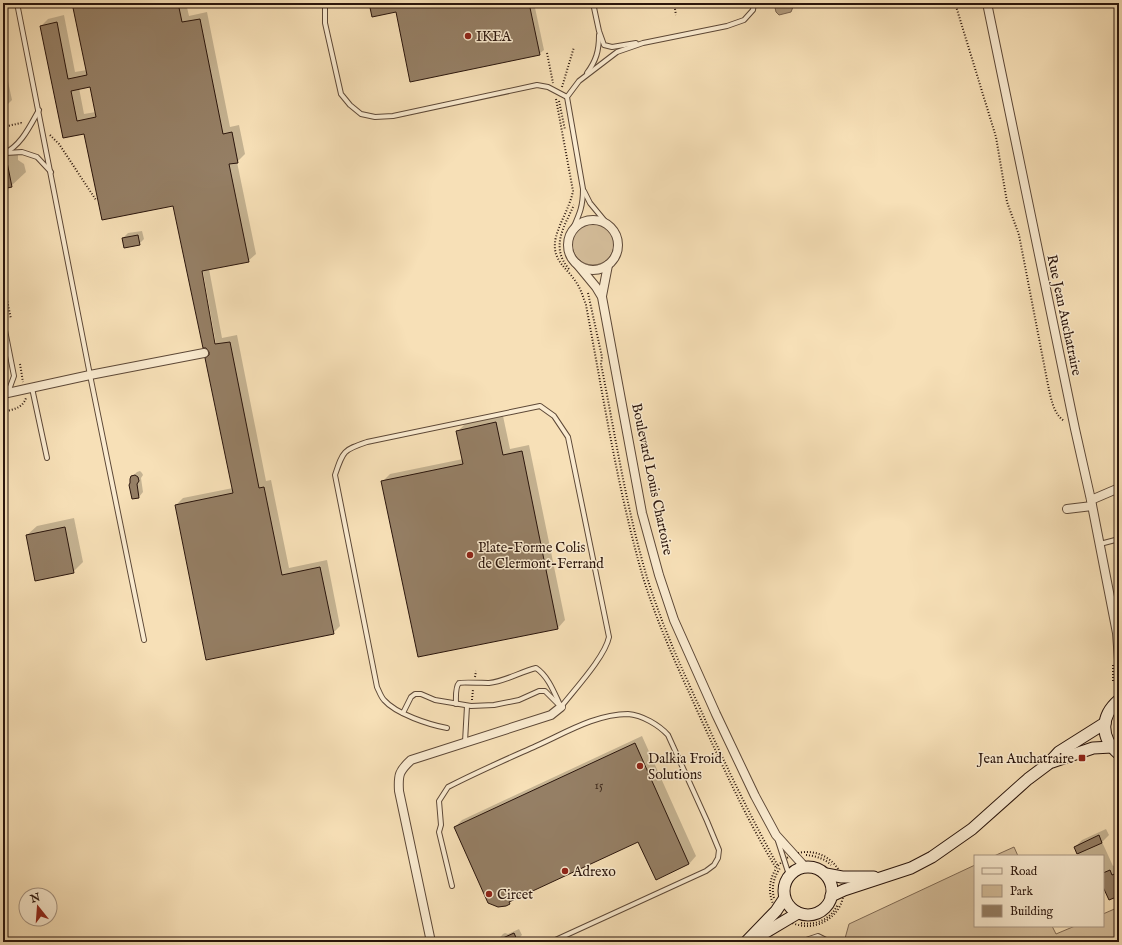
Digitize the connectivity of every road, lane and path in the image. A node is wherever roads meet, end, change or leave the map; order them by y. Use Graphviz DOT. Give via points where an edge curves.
graph roads {
  1 [pos="17,3"];
  2 [pos="325,3"];
  3 [pos="593,3"];
  4 [pos="674,3"];
  5 [pos="754,3"];
  6 [pos="955,3"];
  7 [pos="987,3"];
  8 [pos="676,15"];
  9 [pos="599,31"];
  10 [pos="643,43"];
  11 [pos="547,53"];
  12 [pos="584,77"];
  13 [pos="555,91"];
  14 [pos="567,97"];
  15 [pos="39,110"];
  16 [pos="30,126"];
  17 [pos="3,127"];
  18 [pos="43,132"];
  19 [pos="4,154"];
  20 [pos="51,172"];
  21 [pos="583,189"];
  22 [pos="96,200"];
  23 [pos="609,226"];
  24 [pos="571,233"];
  25 [pos="577,264"];
  26 [pos="608,265"];
  27 [pos="602,297"];
  28 [pos="3,320"];
  29 [pos="204,353"];
  30 [pos="90,375"];
  31 [pos="28,388"];
  32 [pos="3,393"];
  33 [pos="3,412"];
  34 [pos="1075,429"];
  35 [pos="47,458"];
  36 [pos="1119,488"];
  37 [pos="1092,503"];
  38 [pos="1067,509"];
  39 [pos="1119,539"];
  40 [pos="1099,544"];
  41 [pos="1118,636"];
  42 [pos="144,640"];
  43 [pos="1119,660"];
  44 [pos="1113,682"];
  45 [pos="1119,682"];
  46 [pos="1118,698"];
  47 [pos="456,704"];
  48 [pos="467,706"];
  49 [pos="561,707"];
  50 [pos="403,712"];
  51 [pos="1105,723"];
  52 [pos="447,728"];
  53 [pos="465,743"];
  54 [pos="1115,751"];
  55 [pos="1048,764"];
  56 [pos="776,834"];
  57 [pos="794,856"];
  58 [pos="785,861"];
  59 [pos="804,866"];
  60 [pos="826,874"];
  61 [pos="789,875"];
  62 [pos="841,877"];
  63 [pos="887,877"];
  64 [pos="452,886"];
  65 [pos="839,893"];
  66 [pos="784,899"];
  67 [pos="777,910"];
  68 [pos="798,913"];
  69 [pos="786,919"];
  70 [pos="431,942"];
  71 [pos="551,942"];
  72 [pos="747,942"];
  73 [pos="800,942"];
  74 [pos="830,942"];
  1 -- 15 [label="lane"];
  2 -- 13 [label="lane" via="325,23 341,94 361,114 375,117 393,116 538,85"];
  3 -- 9 [label="lane"];
  4 -- 8 [label="path"];
  5 -- 10 [label="lane" via="753,10 744,20 727,26"];
  6 -- 34 [label="path" via="996,137 1006,202 1019,235 1054,408 1061,418"];
  7 -- 34 [label="street, Rue Jean Auchatraire"];
  9 -- 10 [label="lane" via="604,45"];
  9 -- 12 [label="lane" via="596,60"];
  10 -- 12 [label="lane" via="617,52"];
  11 -- 13 [label="path"];
  12 -- 14 [label="lane"];
  13 -- 14 [label="lane"];
  14 -- 21 [label="lane"];
  15 -- 16 [label="lane"];
  15 -- 18 [label="lane"];
  16 -- 17 [label="path" via="21,123"];
  16 -- 19 [label="lane" via="17,144"];
  18 -- 20 [label="lane"];
  18 -- 22 [label="path" via="51,135 59,144"];
  19 -- 20 [label="lane" via="22,152 37,156"];
  20 -- 30 [label="lane"];
  21 -- 23 [label="lane" via="590,203"];
  21 -- 24 [label="lane" via="583,204"];
  23 -- 24 [label="street" via="603,222 588,220 581,222"];
  23 -- 26 [label="street" via="617,238 618,245 614,259"];
  24 -- 25 [label="street" via="568,250"];
  25 -- 26 [label="street" via="592,270"];
  25 -- 27 [label="street"];
  26 -- 27 [label="street"];
  27 -- 56 [label="street, Boulevard Louis Chartoire" via="642,513 659,575 674,620 716,714 754,796"];
  28 -- 32 [label="lane" via="14,376 10,387"];
  29 -- 30 [label="street"];
  30 -- 31 [label="street"];
  30 -- 42 [label="lane"];
  31 -- 32 [label="street"];
  31 -- 33 [label="path" via="24,403 18,408"];
  31 -- 35 [label="lane"];
  34 -- 37 [label="street, Rue Jean Auchatraire"];
  36 -- 37 [label="street"];
  37 -- 38 [label="street"];
  37 -- 40 [label="street, Rue Jean Auchatraire"];
  39 -- 40 [label="lane"];
  40 -- 41 [label="street, Rue Jean Auchatraire"];
  41 -- 43 [label="street, Rue Jean Auchatraire"];
  44 -- 45 [label="path"];
  46 -- 51 [label="main road" via="1108,712"];
  47 -- 48 [label="lane"];
  47 -- 49 [label="lane" via="459,683 492,682 536,668 553,689"];
  47 -- 50 [label="lane" via="415,694"];
  48 -- 49 [label="lane" via="494,705 545,691"];
  48 -- 53 [label="lane"];
  49 -- 50 [label="lane" via="607,646 608,637 568,437 554,416 540,406 367,442 350,448 341,456 335,475 377,687 384,700"];
  49 -- 53 [label="street" via="551,715"];
  50 -- 52 [label="lane" via="431,725"];
  51 -- 54 [label="main road" via="1105,736"];
  51 -- 55 [label="main road" via="1059,752"];
  53 -- 70 [label="street" via="411,760 398,776"];
  54 -- 55 [label="main road" via="1093,748"];
  55 -- 63 [label="main road" via="972,829 932,857"];
  56 -- 57 [label="street, Boulevard Louis Chartoire"];
  56 -- 58 [label="lane"];
  57 -- 58 [label="path"];
  57 -- 59 [label="street, Boulevard Louis Chartoire"];
  57 -- 62 [label="path" via="802,852 822,855 838,868"];
  58 -- 61 [label="lane"];
  58 -- 67 [label="path" via="777,872 773,884 772,893"];
  59 -- 60 [label="main road" via="812,866"];
  59 -- 61 [label="main road"];
  60 -- 62 [label="main road"];
  60 -- 65 [label="main road" via="832,888"];
  61 -- 66 [label="main road" via="784,886"];
  62 -- 63 [label="main road"];
  62 -- 65 [label="path"];
  63 -- 65 [label="main road"];
  64 -- 71 [label="lane" via="439,832 439,801 448,787 587,723 613,715 630,714 657,726 668,736 719,850 718,858 706,871"];
  65 -- 68 [label="main road" via="819,912 812,915"];
  65 -- 69 [label="path" via="842,901 838,910 821,924 799,926"];
  66 -- 67 [label="main road"];
  66 -- 68 [label="main road" via="792,910"];
  67 -- 69 [label="path"];
  67 -- 72 [label="main road"];
  68 -- 69 [label="main road"];
  69 -- 72 [label="main road"];
  73 -- 74 [label="lane" via="818,936"];
}
